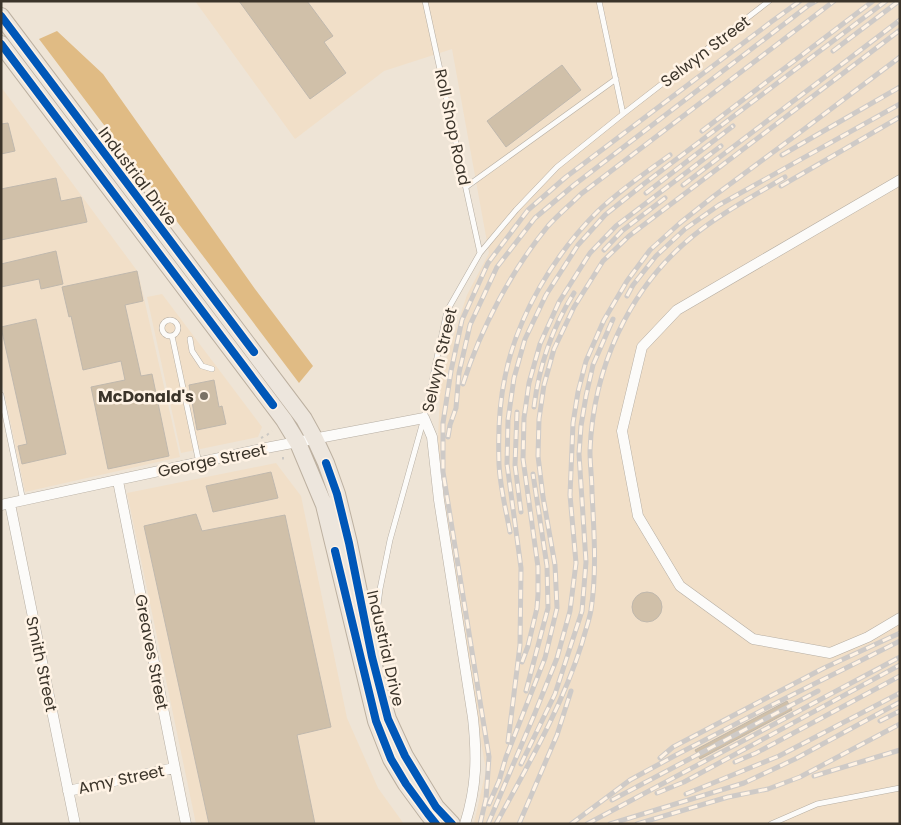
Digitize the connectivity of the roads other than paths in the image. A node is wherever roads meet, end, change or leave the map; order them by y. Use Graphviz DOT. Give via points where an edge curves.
graph roads {
  1 [pos="425,1"];
  2 [pos="599,1"];
  3 [pos="769,1"];
  4 [pos="1,16"];
  5 [pos="1,44"];
  6 [pos="616,79"];
  7 [pos="623,114"];
  8 [pos="900,180"];
  9 [pos="466,187"];
  10 [pos="480,253"];
  11 [pos="172,336"];
  12 [pos="190,338"];
  13 [pos="212,369"];
  14 [pos="1,395"];
  15 [pos="424,418"];
  16 [pos="315,439"];
  17 [pos="298,442"];
  18 [pos="199,464"];
  19 [pos="118,481"];
  20 [pos="23,501"];
  21 [pos="6,504"];
  22 [pos="900,618"];
  23 [pos="372,657"];
  24 [pos="174,768"];
  25 [pos="900,788"];
  26 [pos="68,791"];
  27 [pos="433,815"];
  28 [pos="75,824"];
  29 [pos="186,824"];
  30 [pos="452,824"];
  31 [pos="465,824"];
  32 [pos="771,824"];
  1 -- 9 [label="lane, Roll Shop Road"];
  2 -- 6 [label="lane"];
  3 -- 7 [label="lane, Selwyn Street"];
  4 -- 16 [label="highway, Industrial Drive" via="301,414"];
  5 -- 17 [label="highway, Industrial Drive"];
  6 -- 7 [label="lane"];
  6 -- 9 [label="lane"];
  7 -- 10 [label="lane, Selwyn Street" via="557,168"];
  8 -- 22 [label="street" via="677,310 642,347 622,431 638,516 680,586 752,639 830,653 868,637"];
  9 -- 10 [label="lane, Roll Shop Road"];
  10 -- 15 [label="lane, Selwyn Street" via="447,311"];
  11 -- 18 [label="lane"];
  12 -- 13 [label="lane" via="192,351 202,366"];
  14 -- 20 [label="lane"];
  15 -- 16 [label="street, George Street"];
  15 -- 23 [label="lane" via="390,540"];
  15 -- 31 [label="street, Selwyn Street" via="432,437 473,718 475,777"];
  16 -- 17 [label="street, George Street"];
  16 -- 23 [label="highway, Industrial Drive" via="339,502"];
  17 -- 18 [label="street, George Street"];
  17 -- 27 [label="highway, Industrial Drive" via="324,505 376,721 391,759 406,784"];
  18 -- 19 [label="street, George Street"];
  19 -- 20 [label="street, George Street"];
  19 -- 24 [label="street, Greaves Street"];
  20 -- 21 [label="street, George Street"];
  21 -- 26 [label="street, Smith Street"];
  23 -- 27 [label="highway, Industrial Drive" via="388,719"];
  24 -- 26 [label="street, Amy Street"];
  24 -- 29 [label="street, Greaves Street"];
  25 -- 32 [label="lane" via="817,804"];
  26 -- 28 [label="street, Smith Street"];
  27 -- 30 [label="highway, Industrial Drive"];
}
